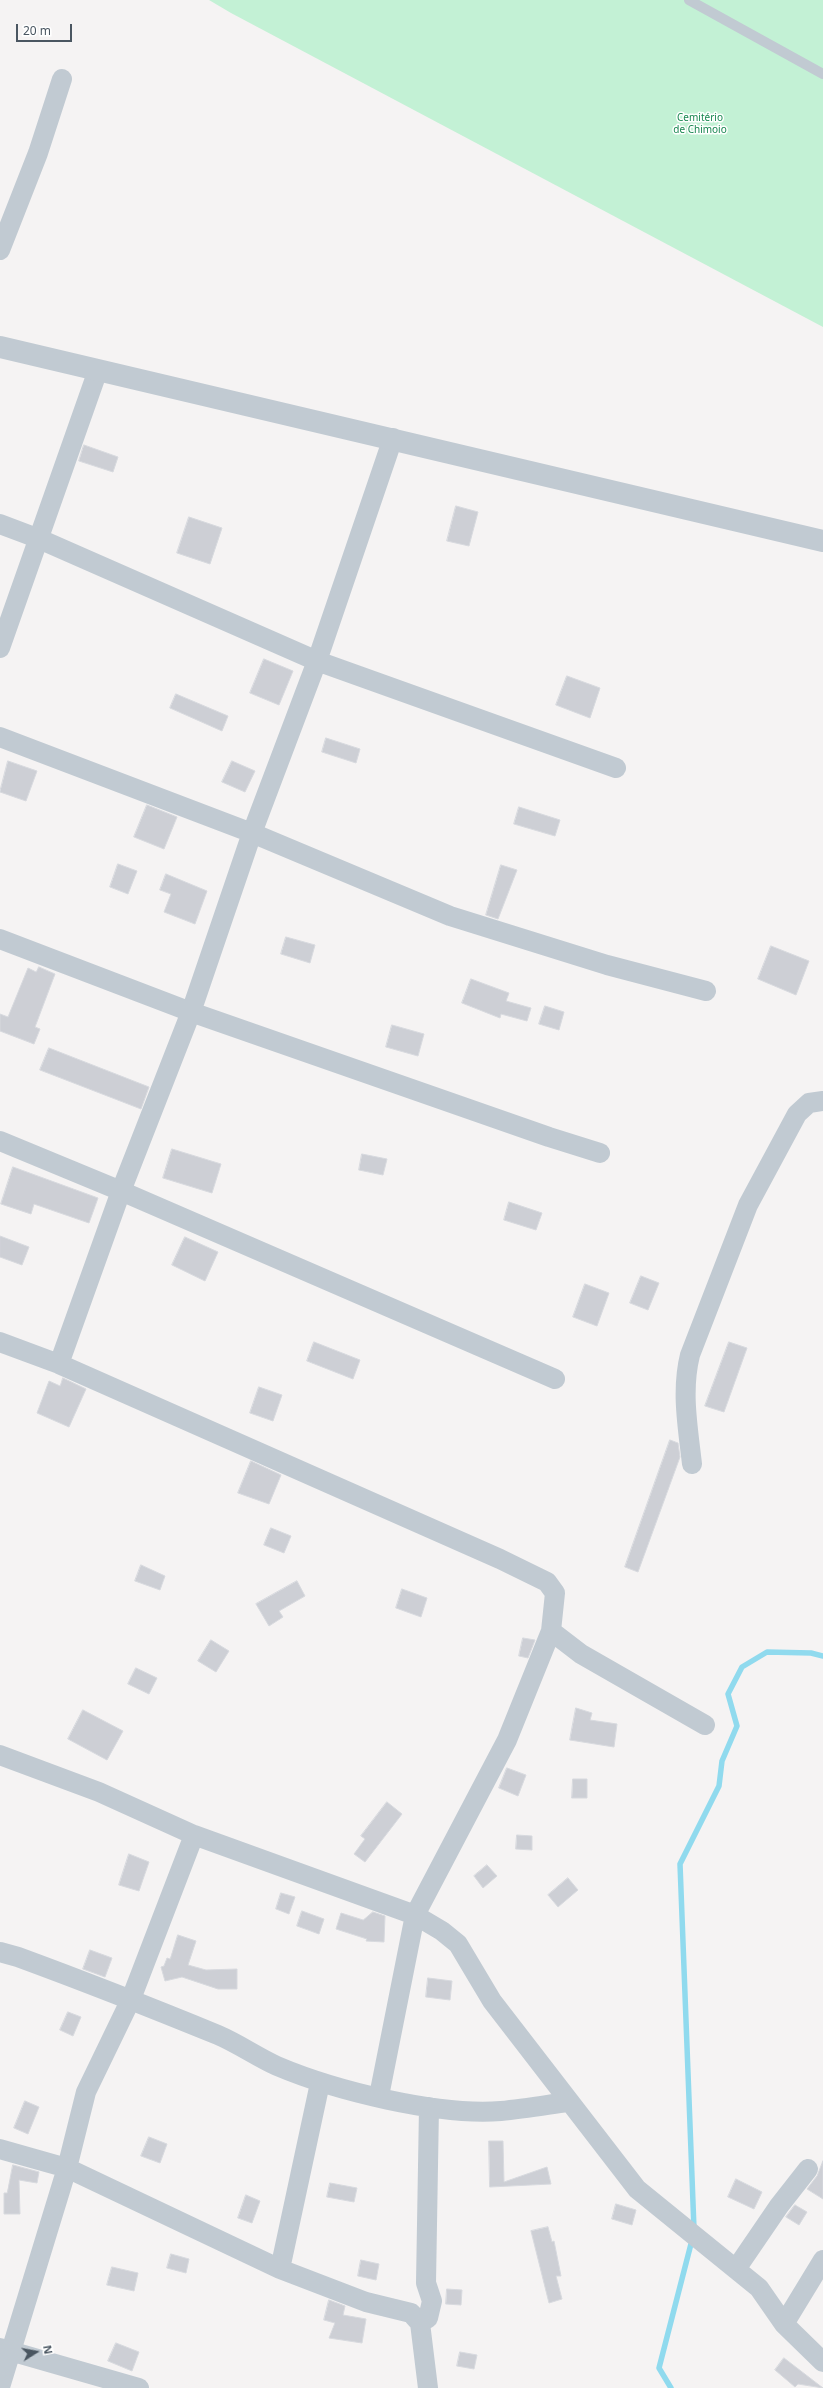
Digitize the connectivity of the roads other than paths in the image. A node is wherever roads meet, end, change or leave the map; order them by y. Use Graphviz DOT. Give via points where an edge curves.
graph roads {
  1 [pos="689,0"];
  2 [pos="823,74"];
  3 [pos="62,79"];
  4 [pos="4,230"];
  5 [pos="0,250"];
  6 [pos="0,347"];
  7 [pos="98,370"];
  8 [pos="392,438"];
  9 [pos="0,524"];
  10 [pos="38,538"];
  11 [pos="823,541"];
  12 [pos="0,648"];
  13 [pos="317,661"];
  14 [pos="0,737"];
  15 [pos="616,768"];
  16 [pos="252,833"];
  17 [pos="0,940"];
  18 [pos="706,991"];
  19 [pos="192,1012"];
  20 [pos="823,1101"];
  21 [pos="0,1141"];
  22 [pos="600,1153"];
  23 [pos="121,1191"];
  24 [pos="0,1342"];
  25 [pos="59,1364"];
  26 [pos="556,1379"];
  27 [pos="692,1464"];
  28 [pos="551,1631"];
  29 [pos="705,1725"];
  30 [pos="0,1755"];
  31 [pos="194,1834"];
  32 [pos="415,1915"];
  33 [pos="0,1952"];
  34 [pos="131,1999"];
  35 [pos="320,2082"];
  36 [pos="379,2096"];
  37 [pos="568,2102"];
  38 [pos="428,2107"];
  39 [pos="0,2150"];
  40 [pos="67,2168"];
  41 [pos="808,2169"];
  42 [pos="823,2260"];
  43 [pos="280,2269"];
  44 [pos="736,2269"];
  45 [pos="420,2323"];
  46 [pos="784,2324"];
  47 [pos="5,2349"];
  48 [pos="823,2362"];
  49 [pos="0,2386"];
  50 [pos="139,2388"];
  51 [pos="428,2388"];
  1 -- 2 [label="lane"];
  3 -- 4 [label="street" via="38,153"];
  4 -- 5 [label="street"];
  6 -- 7 [label="street"];
  7 -- 8 [label="street"];
  7 -- 10 [label="street"];
  8 -- 11 [label="street"];
  8 -- 13 [label="street"];
  9 -- 10 [label="street"];
  10 -- 12 [label="street"];
  10 -- 13 [label="street"];
  13 -- 15 [label="street"];
  13 -- 16 [label="street"];
  14 -- 16 [label="street"];
  16 -- 18 [label="street" via="450,916 607,965"];
  16 -- 19 [label="street"];
  17 -- 19 [label="street"];
  19 -- 22 [label="street"];
  19 -- 23 [label="street"];
  20 -- 27 [label="street" via="808,1103 797,1114 748,1205 690,1355 685,1375 685,1396"];
  21 -- 23 [label="street"];
  23 -- 25 [label="street"];
  23 -- 26 [label="street"];
  24 -- 25 [label="street"];
  25 -- 28 [label="street" via="308,1473 547,1582 556,1593"];
  28 -- 29 [label="street" via="581,1654"];
  28 -- 32 [label="street" via="507,1740"];
  30 -- 31 [label="street" via="99,1792"];
  31 -- 32 [label="street"];
  31 -- 34 [label="street"];
  32 -- 36 [label="street"];
  32 -- 37 [label="street" via="458,1944 492,2001"];
  33 -- 34 [label="street"];
  34 -- 35 [label="street" via="223,2038 277,2066"];
  34 -- 40 [label="street" via="86,2092"];
  35 -- 36 [label="street"];
  35 -- 43 [label="street"];
  36 -- 38 [label="street"];
  37 -- 38 [label="street" via="500,2111"];
  37 -- 44 [label="street" via="637,2189"];
  38 -- 45 [label="street" via="426,2284 432,2301 428,2318"];
  39 -- 40 [label="street"];
  40 -- 43 [label="street"];
  40 -- 47 [label="street"];
  41 -- 44 [label="street"];
  42 -- 46 [label="street"];
  43 -- 45 [label="street" via="366,2302 411,2313"];
  44 -- 46 [label="street" via="759,2288"];
  45 -- 51 [label="street"];
  46 -- 48 [label="street"];
  47 -- 49 [label="street"];
  47 -- 50 [label="street"];
}
